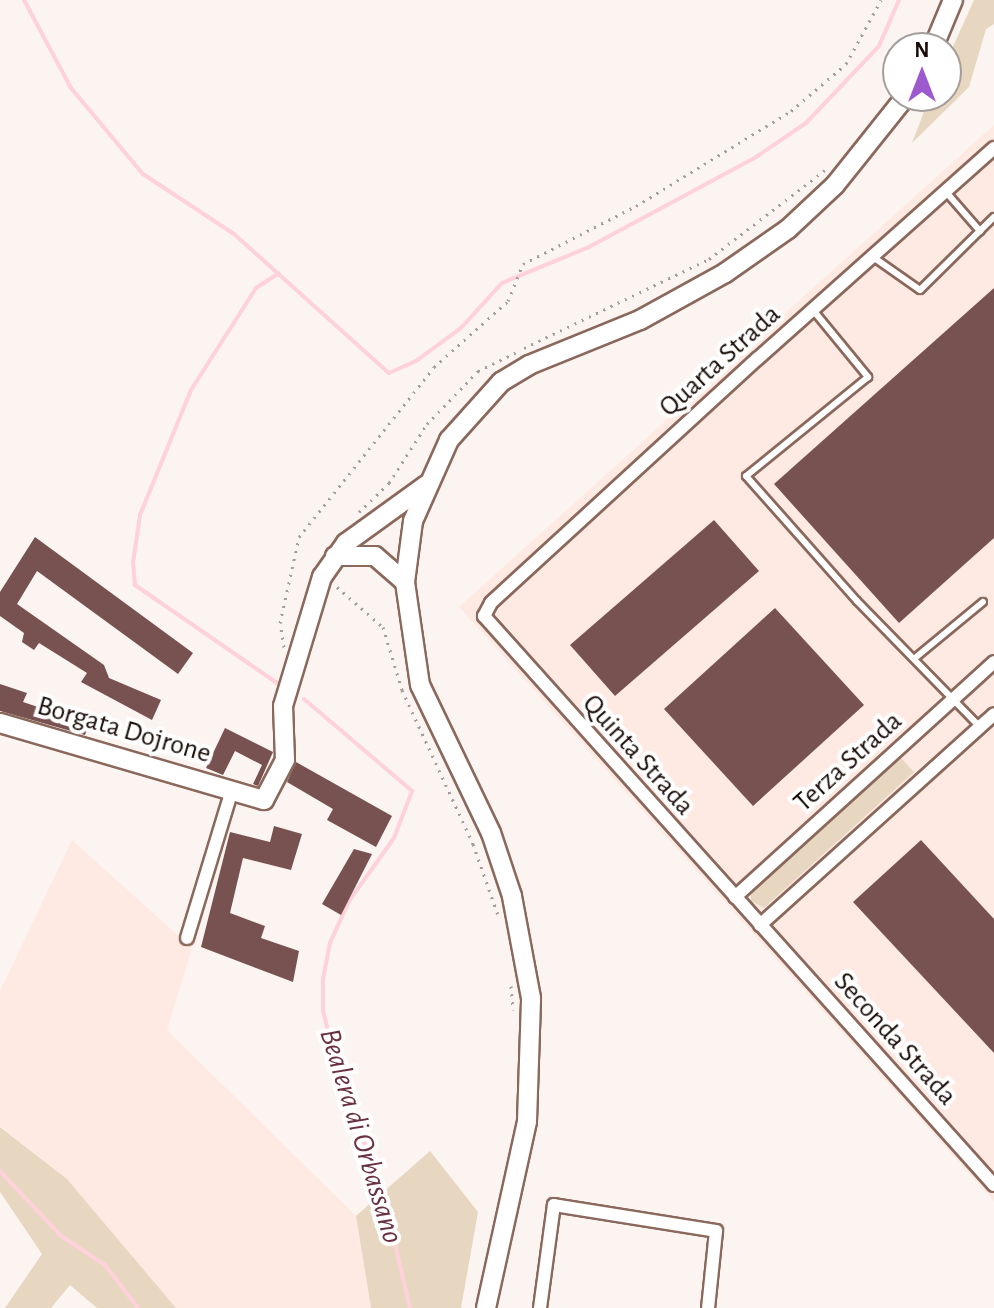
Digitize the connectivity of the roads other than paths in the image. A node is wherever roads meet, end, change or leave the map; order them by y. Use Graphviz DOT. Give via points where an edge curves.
graph roads {
  1 [pos="953,0"];
  2 [pos="940,32"];
  3 [pos="893,112"];
  4 [pos="994,148"];
  5 [pos="946,192"];
  6 [pos="994,217"];
  7 [pos="980,231"];
  8 [pos="873,257"];
  9 [pos="813,310"];
  10 [pos="426,485"];
  11 [pos="335,556"];
  12 [pos="405,582"];
  13 [pos="983,602"];
  14 [pos="484,616"];
  15 [pos="915,658"];
  16 [pos="994,662"];
  17 [pos="954,698"];
  18 [pos="994,714"];
  19 [pos="0,723"];
  20 [pos="980,727"];
  21 [pos="231,793"];
  22 [pos="735,897"];
  23 [pos="760,925"];
  24 [pos="187,938"];
  25 [pos="994,1185"];
  26 [pos="486,1308"];
  27 [pos="540,1308"];
  28 [pos="708,1308"];
  1 -- 2 [label="street"];
  3 -- 10 [label="street" via="835,185 763,247 640,320 529,365 501,382 449,440"];
  4 -- 5 [label="street, Quarta Strada"];
  5 -- 7 [label="lane"];
  5 -- 8 [label="street, Quarta Strada"];
  6 -- 7 [label="lane"];
  7 -- 8 [label="lane" via="920,290"];
  8 -- 9 [label="street, Quarta Strada"];
  9 -- 14 [label="street, Quarta Strada" via="491,603"];
  9 -- 15 [label="lane" via="868,377 746,476"];
  10 -- 11 [label="street, Borgata Dojrone"];
  10 -- 12 [label="street" via="413,521"];
  11 -- 12 [label="street" via="375,556"];
  11 -- 21 [label="street, Borgata Dojrone" via="322,577 295,659 283,706 287,753 268,797 257,801"];
  12 -- 26 [label="street" via="420,685 491,833 527,956 530,1093"];
  13 -- 15 [label="lane"];
  14 -- 22 [label="street, Quinta Strada"];
  15 -- 17 [label="lane"];
  16 -- 17 [label="street, Terza Strada"];
  17 -- 20 [label="lane"];
  17 -- 22 [label="street, Terza Strada"];
  18 -- 20 [label="street"];
  19 -- 21 [label="street, Borgata Dojrone" via="83,750 170,769"];
  20 -- 23 [label="street"];
  21 -- 24 [label="street, Borgata Dojrone"];
  22 -- 23 [label="street, Quinta Strada"];
  23 -- 25 [label="street, Seconda Strada"];
  27 -- 28 [label="street" via="554,1205 716,1231"];
}
